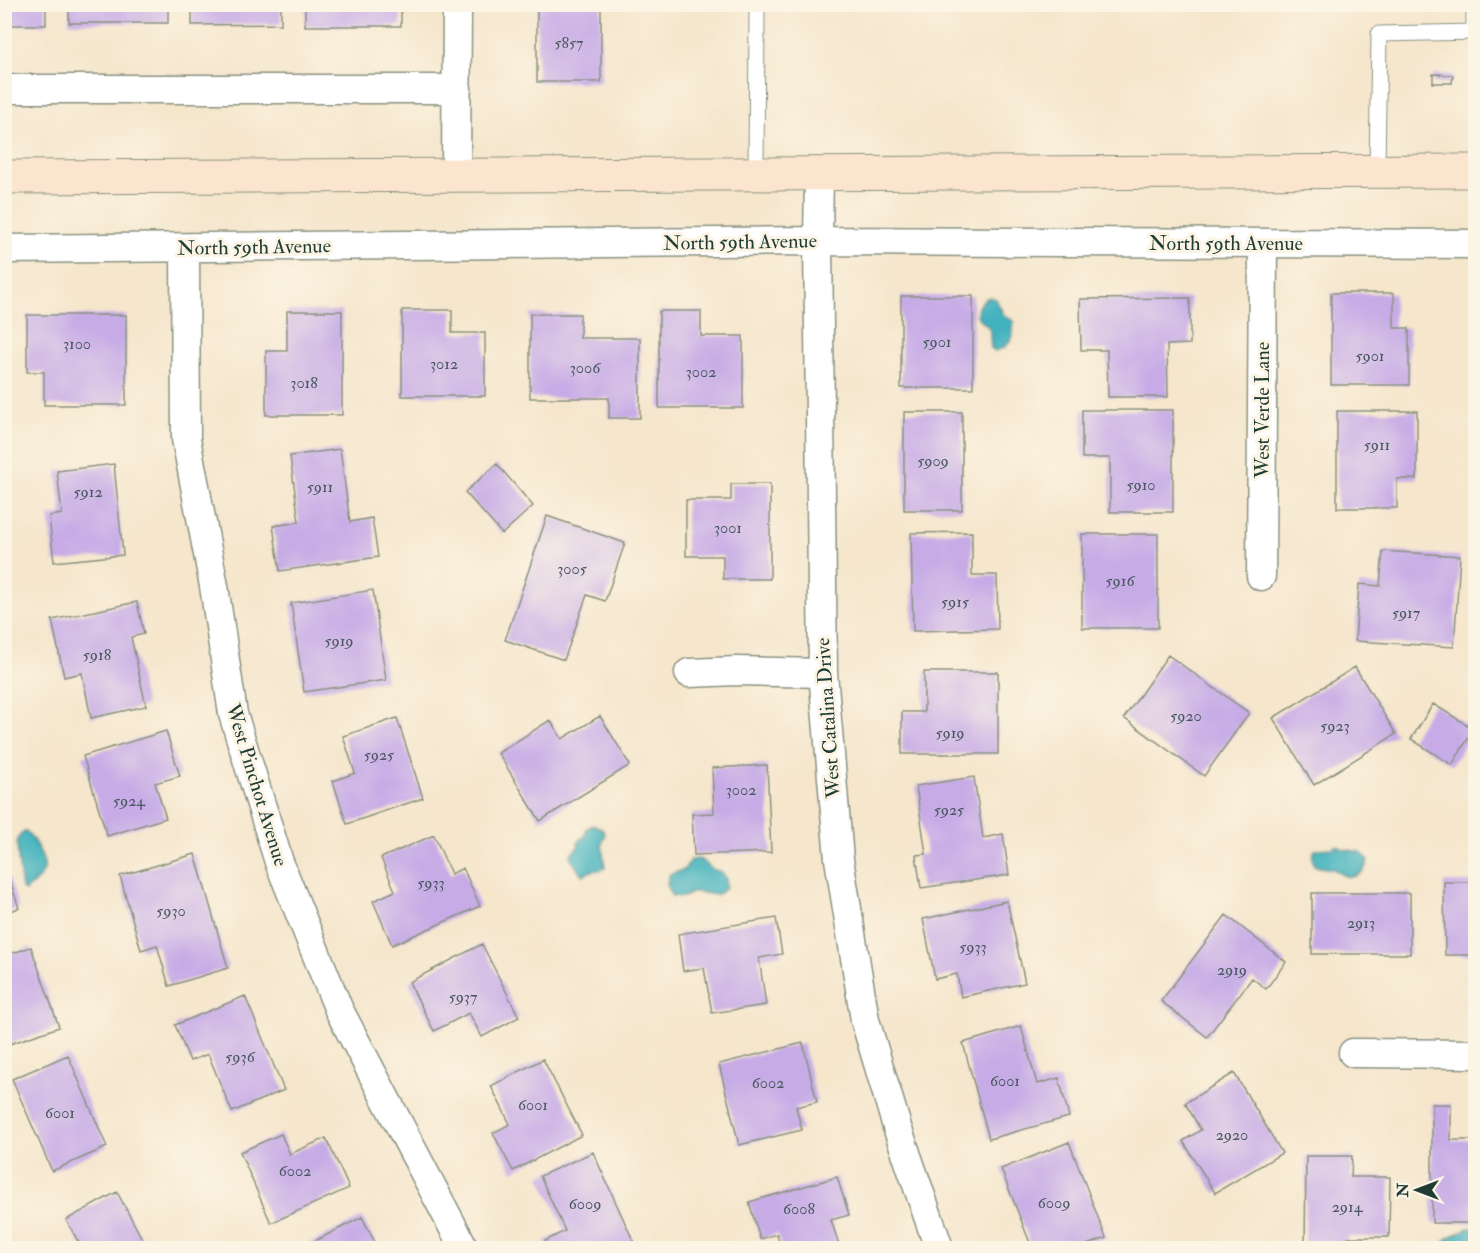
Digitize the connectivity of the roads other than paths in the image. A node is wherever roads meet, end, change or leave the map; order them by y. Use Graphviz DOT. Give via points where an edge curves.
graph roads {
  1 [pos="457,4"];
  2 [pos="755,4"];
  3 [pos="1473,4"];
  4 [pos="1475,32"];
  5 [pos="4,89"];
  6 [pos="457,89"];
  7 [pos="1377,171"];
  8 [pos="1476,171"];
  9 [pos="756,174"];
  10 [pos="819,174"];
  11 [pos="456,175"];
  12 [pos="4,177"];
  13 [pos="818,241"];
  14 [pos="1263,243"];
  15 [pos="1476,244"];
  16 [pos="185,248"];
  17 [pos="4,249"];
  18 [pos="1261,576"];
  19 [pos="689,673"];
  20 [pos="823,673"];
  21 [pos="1353,1053"];
  22 [pos="1476,1054"];
  23 [pos="464,1248"];
  24 [pos="939,1248"];
  1 -- 6 [label="street"];
  2 -- 9 [label="lane"];
  3 -- 4 [label="lane"];
  4 -- 7 [label="lane" via="1379,34"];
  5 -- 6 [label="street"];
  6 -- 11 [label="street"];
  7 -- 8 [label="main road"];
  7 -- 10 [label="main road"];
  9 -- 10 [label="main road"];
  9 -- 11 [label="main road"];
  10 -- 13 [label="street, West Catalina Drive"];
  11 -- 12 [label="main road"];
  13 -- 14 [label="street, North 59th Avenue"];
  13 -- 16 [label="street, North 59th Avenue"];
  13 -- 20 [label="street, West Catalina Drive"];
  14 -- 15 [label="street, North 59th Avenue"];
  14 -- 18 [label="street, West Verde Lane"];
  16 -- 17 [label="street, North 59th Avenue"];
  16 -- 23 [label="street, West Pinchot Avenue" via="186,439 233,714 279,862 339,1010"];
  19 -- 20 [label="street"];
  20 -- 24 [label="street, West Catalina Drive" via="839,860 865,1020"];
  21 -- 22 [label="street"];
}
